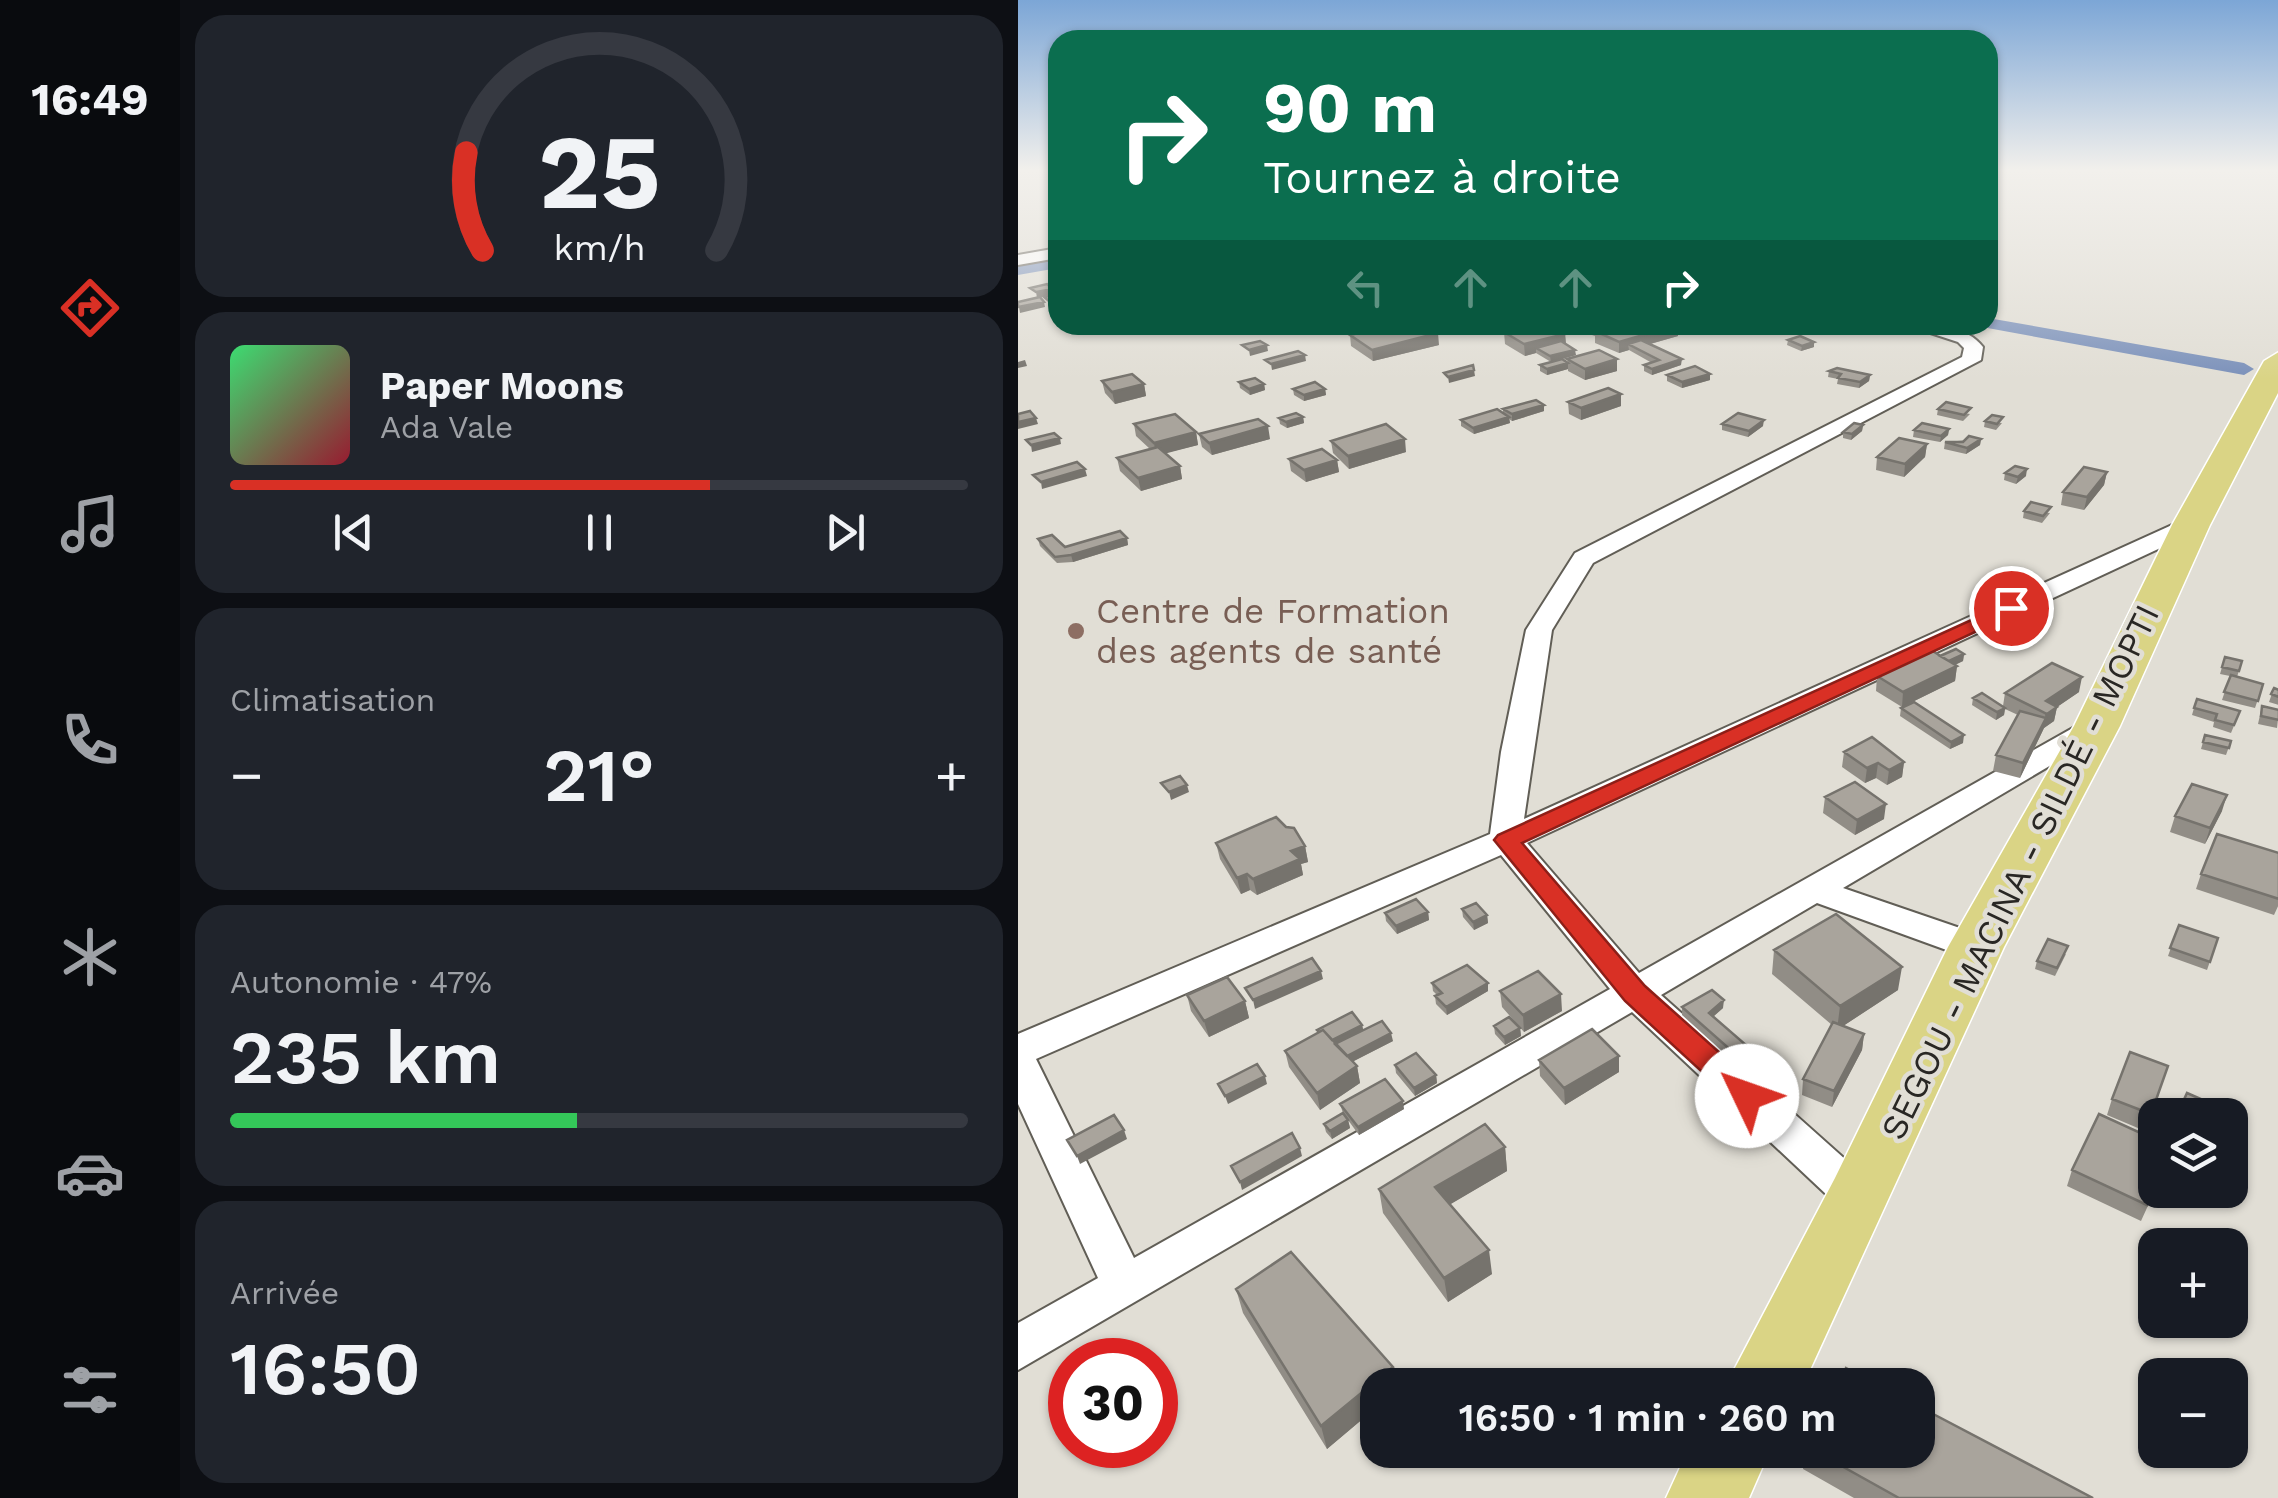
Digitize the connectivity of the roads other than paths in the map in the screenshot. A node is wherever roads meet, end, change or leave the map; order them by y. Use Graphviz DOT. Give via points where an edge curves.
graph roads {
  1 [pos="1047,239"];
  2 [pos="1018,244"];
  3 [pos="1048,255"];
  4 [pos="1018,260"];
  5 [pos="1953,335"];
  6 [pos="2278,361"];
  7 [pos="2191,524"];
  8 [pos="2097,726"];
  9 [pos="1506,840"];
  10 [pos="1814,890"];
  11 [pos="1976,947"];
  12 [pos="1635,993"];
  13 [pos="1018,1050"];
  14 [pos="1018,1062"];
  15 [pos="1859,1198"];
  16 [pos="1125,1287"];
  17 [pos="1018,1348"];
  18 [pos="1773,1368"];
  19 [pos="1722,1468"];
  20 [pos="1706,1498"];
  1 -- 2 [label="street"];
  3 -- 4 [label="street"];
  5 -- 9 [label="street" via="1974,347 1970,360 1584,558 1539,630"];
  6 -- 7 [label="main road, SEGOU - MACINA - SILDÉ - MOPTI"];
  7 -- 8 [label="main road, SEGOU - MACINA - SILDÉ - MOPTI"];
  7 -- 9 [label="street"];
  8 -- 10 [label="street"];
  8 -- 11 [label="main road, SEGOU - MACINA - SILDÉ - MOPTI"];
  9 -- 12 [label="street"];
  9 -- 13 [label="street"];
  10 -- 11 [label="street"];
  10 -- 12 [label="street"];
  11 -- 15 [label="main road, SEGOU - MACINA - SILDÉ - MOPTI"];
  12 -- 15 [label="street"];
  12 -- 16 [label="street"];
  14 -- 16 [label="street"];
  15 -- 18 [label="main road, SEGOU - MACINA - SILDÉ - MOPTI"];
  16 -- 17 [label="street"];
  19 -- 20 [label="main road"];
}
